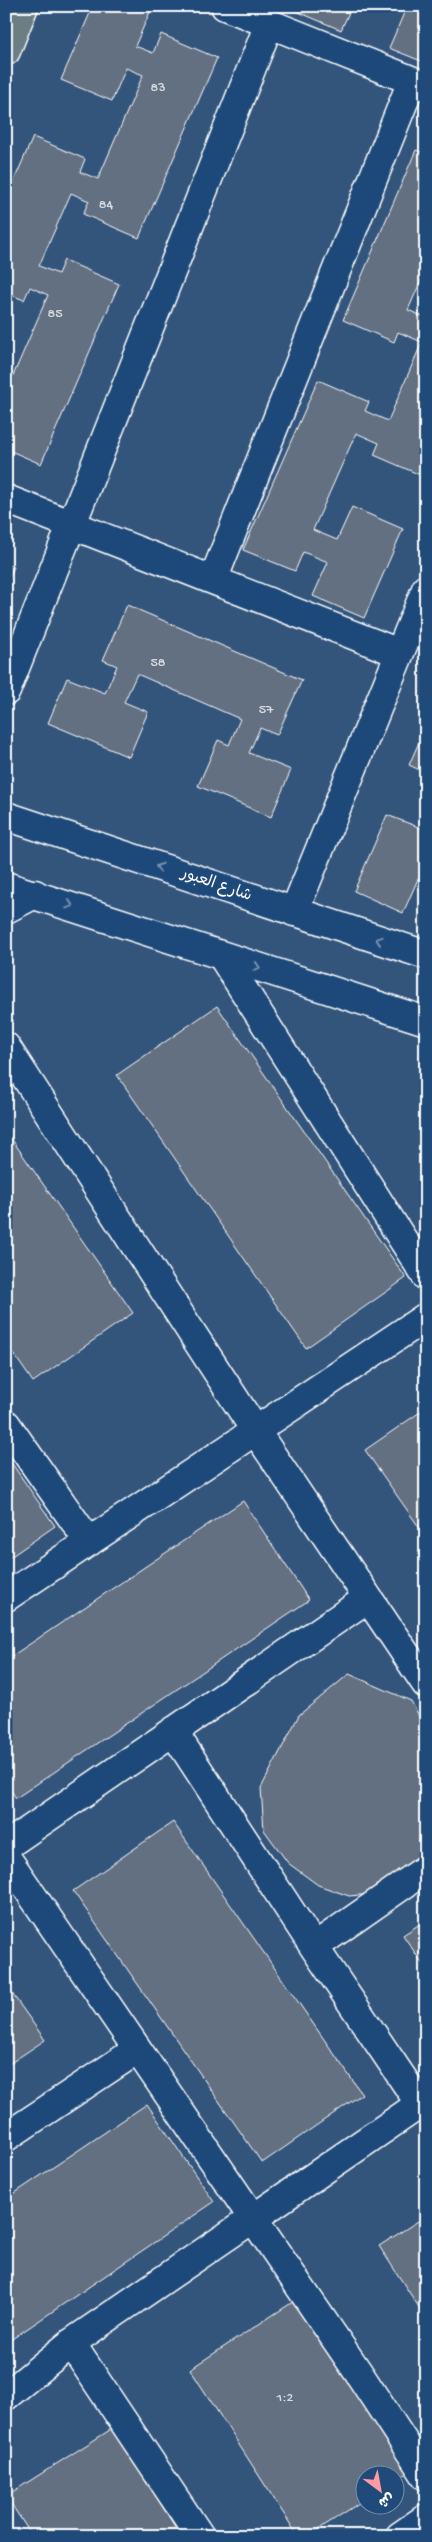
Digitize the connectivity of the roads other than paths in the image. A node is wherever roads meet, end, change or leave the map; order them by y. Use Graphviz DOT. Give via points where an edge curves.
graph roads {
  1 [pos="24,6"];
  2 [pos="225,6"];
  3 [pos="269,24"];
  4 [pos="6,51"];
  5 [pos="419,84"];
  6 [pos="6,499"];
  7 [pos="72,524"];
  8 [pos="213,580"];
  9 [pos="423,605"];
  10 [pos="399,653"];
  11 [pos="6,691"];
  12 [pos="6,816"];
  13 [pos="6,886"];
  14 [pos="35,894"];
  15 [pos="6,910"];
  16 [pos="294,912"];
  17 [pos="426,955"];
  18 [pos="222,956"];
  19 [pos="426,1022"];
  20 [pos="6,1047"];
  21 [pos="426,1276"];
  22 [pos="426,1316"];
  23 [pos="6,1424"];
  24 [pos="255,1430"];
  25 [pos="89,1542"];
  26 [pos="6,1597"];
  27 [pos="368,1598"];
  28 [pos="426,1684"];
  29 [pos="173,1731"];
  30 [pos="6,1846"];
  31 [pos="6,1858"];
  32 [pos="426,1869"];
  33 [pos="314,1947"];
  34 [pos="137,2050"];
  35 [pos="423,2102"];
  36 [pos="6,2137"];
  37 [pos="251,2219"];
  38 [pos="71,2343"];
  39 [pos="6,2396"];
  40 [pos="426,2476"];
  41 [pos="426,2518"];
  42 [pos="200,2536"];
  43 [pos="400,2536"];
  1 -- 4 [label="main road"];
  2 -- 3 [label="street"];
  3 -- 5 [label="street"];
  3 -- 7 [label="street"];
  5 -- 8 [label="street"];
  6 -- 7 [label="street"];
  7 -- 8 [label="street"];
  7 -- 11 [label="street"];
  8 -- 10 [label="street"];
  9 -- 10 [label="street"];
  10 -- 16 [label="street"];
  16 -- 12 [label="street, شارع العبور, one-way"];
  13 -- 14 [label="street"];
  14 -- 15 [label="street"];
  14 -- 18 [label="street, one-way"];
  17 -- 16 [label="street, شارع العبور, one-way"];
  18 -- 19 [label="street, one-way"];
  18 -- 21 [label="street"];
  20 -- 24 [label="street"];
  22 -- 24 [label="street"];
  23 -- 25 [label="street"];
  24 -- 25 [label="street"];
  24 -- 27 [label="street"];
  25 -- 26 [label="street"];
  27 -- 28 [label="street"];
  27 -- 29 [label="street"];
  29 -- 30 [label="street"];
  29 -- 33 [label="street"];
  31 -- 34 [label="street"];
  32 -- 33 [label="street"];
  33 -- 35 [label="street"];
  34 -- 36 [label="street"];
  34 -- 37 [label="street"];
  35 -- 37 [label="street"];
  37 -- 38 [label="street"];
  37 -- 40 [label="street"];
  38 -- 39 [label="street"];
  38 -- 42 [label="street"];
  41 -- 43 [label="street"];
}
